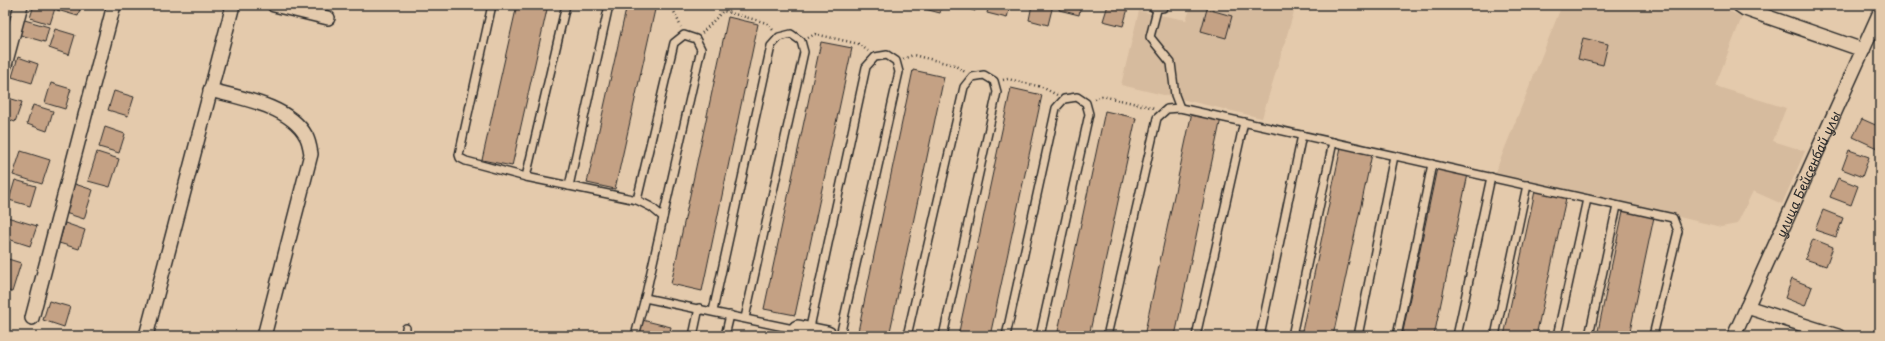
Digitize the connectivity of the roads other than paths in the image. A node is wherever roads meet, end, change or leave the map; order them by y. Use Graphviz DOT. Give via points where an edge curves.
graph roads {
  1 [pos="21,5"];
  2 [pos="114,5"];
  3 [pos="233,5"];
  4 [pos="274,5"];
  5 [pos="492,5"];
  6 [pos="566,5"];
  7 [pos="609,5"];
  8 [pos="1158,5"];
  9 [pos="1739,5"];
  10 [pos="1880,12"];
  11 [pos="328,18"];
  12 [pos="1863,50"];
  13 [pos="5,65"];
  14 [pos="210,90"];
  15 [pos="1180,108"];
  16 [pos="1244,122"];
  17 [pos="1302,135"];
  18 [pos="1333,142"];
  19 [pos="1394,156"];
  20 [pos="1432,164"];
  21 [pos="526,177"];
  22 [pos="1491,178"];
  23 [pos="570,186"];
  24 [pos="1527,186"];
  25 [pos="1587,199"];
  26 [pos="637,200"];
  27 [pos="1617,206"];
  28 [pos="663,217"];
  29 [pos="645,298"];
  30 [pos="1747,307"];
  31 [pos="699,308"];
  32 [pos="713,311"];
  33 [pos="730,314"];
  34 [pos="32,318"];
  35 [pos="745,318"];
  36 [pos="808,333"];
  37 [pos="146,336"];
  38 [pos="264,336"];
  39 [pos="635,336"];
  40 [pos="693,336"];
  41 [pos="725,336"];
  42 [pos="840,336"];
  43 [pos="907,336"];
  44 [pos="943,336"];
  45 [pos="1006,336"];
  46 [pos="1040,336"];
  47 [pos="1107,336"];
  48 [pos="1196,336"];
  49 [pos="1260,336"];
  50 [pos="1292,336"];
  51 [pos="1358,336"];
  52 [pos="1397,336"];
  53 [pos="1457,336"];
  54 [pos="1495,336"];
  55 [pos="1558,336"];
  56 [pos="1589,336"];
  57 [pos="1653,336"];
  58 [pos="1734,336"];
  59 [pos="1838,336"];
  1 -- 13 [label="street"];
  2 -- 34 [label="street"];
  3 -- 14 [label="street"];
  4 -- 11 [label="street"];
  5 -- 21 [label="lane" via="458,155 461,160"];
  6 -- 21 [label="lane"];
  7 -- 23 [label="lane"];
  8 -- 15 [label="lane" via="1150,37 1171,63"];
  9 -- 12 [label="street" via="1744,9"];
  10 -- 12 [label="street, улица Бейсенбай улы"];
  12 -- 30 [label="street, улица Бейсенбай улы"];
  14 -- 37 [label="street"];
  14 -- 38 [label="street" via="280,111 294,119 307,136 311,154"];
  15 -- 16 [label="lane"];
  15 -- 47 [label="lane" via="1165,110 1157,118"];
  16 -- 17 [label="lane"];
  16 -- 48 [label="lane"];
  17 -- 18 [label="lane"];
  17 -- 49 [label="lane"];
  18 -- 19 [label="lane"];
  18 -- 50 [label="lane"];
  19 -- 20 [label="lane"];
  19 -- 51 [label="lane"];
  20 -- 22 [label="lane"];
  20 -- 52 [label="lane"];
  21 -- 23 [label="lane"];
  22 -- 24 [label="lane"];
  22 -- 53 [label="lane"];
  23 -- 26 [label="lane"];
  24 -- 25 [label="lane"];
  24 -- 54 [label="lane"];
  25 -- 27 [label="lane"];
  25 -- 55 [label="lane"];
  26 -- 28 [label="lane"];
  26 -- 28 [label="lane" via="674,43 684,35 696,39 701,49"];
  27 -- 56 [label="lane"];
  27 -- 57 [label="lane" via="1673,218 1678,230"];
  28 -- 29 [label="lane"];
  29 -- 31 [label="lane"];
  29 -- 39 [label="lane"];
  30 -- 58 [label="street, улица Бейсенбай улы"];
  30 -- 59 [label="street"];
  31 -- 32 [label="lane"];
  31 -- 40 [label="lane"];
  32 -- 33 [label="lane"];
  32 -- 35 [label="lane" via="771,46 779,37 792,34 801,41 804,52"];
  33 -- 35 [label="lane"];
  33 -- 41 [label="lane"];
  35 -- 36 [label="lane"];
  36 -- 42 [label="lane" via="866,66 875,57 887,55 896,61 899,72"];
  43 -- 44 [label="lane" via="964,86 972,77 984,75 994,81 997,92"];
  45 -- 46 [label="lane" via="1056,108 1064,99 1077,97 1086,103 1089,114"];
}
